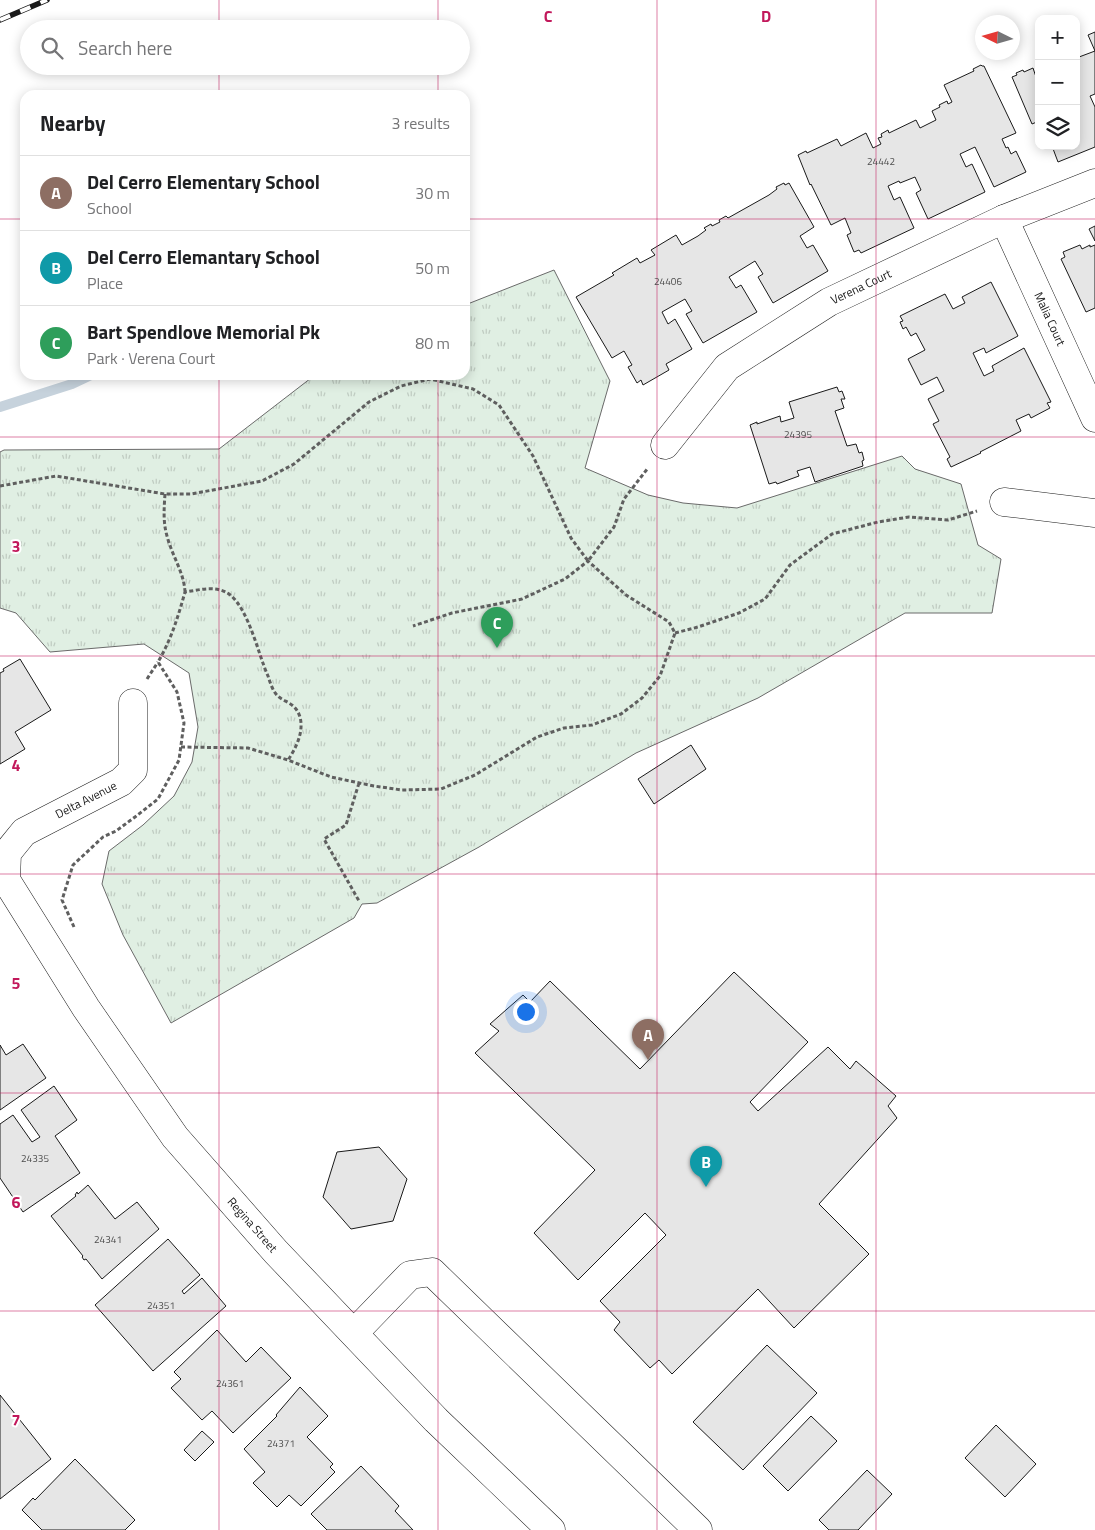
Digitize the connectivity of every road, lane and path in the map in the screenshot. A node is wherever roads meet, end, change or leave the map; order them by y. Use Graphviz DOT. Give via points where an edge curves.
graph roads {
  1 [pos="1095,183"];
  2 [pos="1004,220"];
  3 [pos="426,380"];
  4 [pos="434,380"];
  5 [pos="1095,418"];
  6 [pos="665,445"];
  7 [pos="0,486"];
  8 [pos="165,494"];
  9 [pos="1004,502"];
  10 [pos="1095,513"];
  11 [pos="588,561"];
  12 [pos="185,592"];
  13 [pos="413,626"];
  14 [pos="675,633"];
  15 [pos="133,703"];
  16 [pos="181,747"];
  17 [pos="288,760"];
  18 [pos="359,783"];
  19 [pos="6,880"];
  20 [pos="359,901"];
  21 [pos="76,931"];
  22 [pos="354,1333"];
  23 [pos="551,1530"];
  24 [pos="698,1530"];
  1 -- 2 [label="street, Verena Court"];
  2 -- 5 [label="street, Malia Court"];
  2 -- 6 [label="street, Verena Court" via="829,302 727,366"];
  3 -- 8 [label="path" via="401,386 370,402 294,464 262,480 191,494"];
  4 -- 11 [label="path" via="472,389 499,405 533,456 571,538"];
  6 -- 11 [label="path" via="624,499 614,527"];
  7 -- 8 [label="path" via="56,476"];
  8 -- 12 [label="path" via="167,538 184,580"];
  9 -- 10 [label="street"];
  9 -- 14 [label="path" via="948,520 909,517 832,534 790,565 765,599 739,613"];
  11 -- 13 [label="path" via="565,579 522,599 452,613"];
  11 -- 14 [label="path" via="626,595 669,622"];
  12 -- 16 [label="path" via="168,645 158,662 177,692 184,723"];
  12 -- 17 [label="path" via="213,588 229,594 243,610 276,695 292,704 300,718 296,748"];
  14 -- 18 [label="path" via="660,676 642,698 621,714 592,725 564,728 537,737 475,775 441,789 402,790"];
  15 -- 19 [label="street, Delta Avenue" via="133,770 121,782 24,832 7,853"];
  16 -- 17 [label="path" via="248,748"];
  16 -- 21 [label="path" via="179,760 158,799 103,837 73,865 62,900"];
  17 -- 18 [label="path" via="331,777"];
  18 -- 20 [label="path" via="346,825 324,839"];
  19 -- 22 [label="street, Regina Street" via="86,1008 175,1137 276,1252"];
  22 -- 23 [label="street, Regina Street" via="436,1420"];
  22 -- 24 [label="street" via="410,1274 432,1272"];
}
